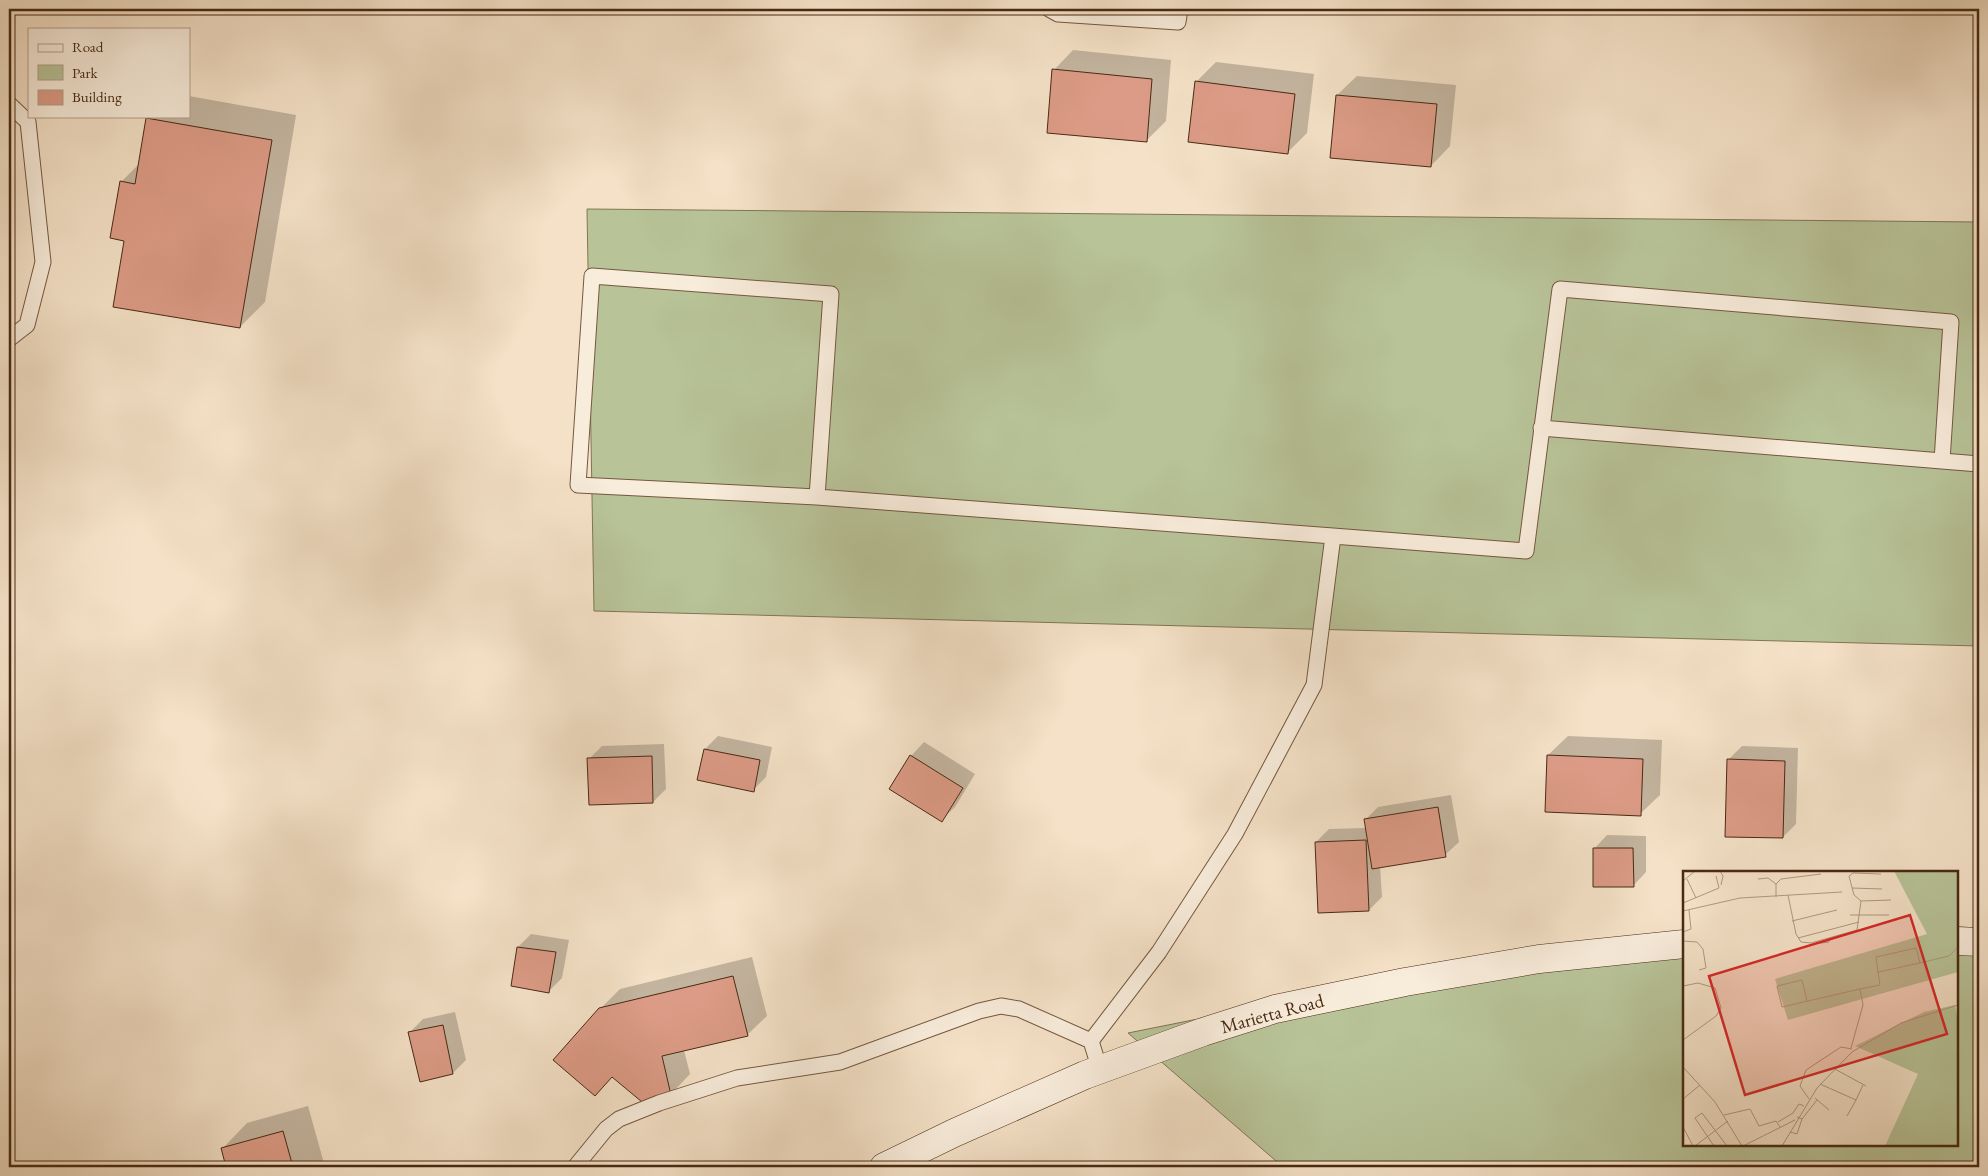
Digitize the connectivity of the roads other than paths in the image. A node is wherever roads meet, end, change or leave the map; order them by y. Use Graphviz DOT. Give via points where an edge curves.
graph roads {
  1 [pos="1049,9"];
  2 [pos="1180,9"];
  3 [pos="9,104"];
  4 [pos="9,339"];
  5 [pos="1541,428"];
  6 [pos="1942,460"];
  7 [pos="1979,464"];
  8 [pos="817,497"];
  9 [pos="1333,536"];
  10 [pos="1958,941"];
  11 [pos="1979,942"];
  12 [pos="1683,944"];
  13 [pos="1091,1041"];
  14 [pos="1100,1070"];
  15 [pos="574,1167"];
  16 [pos="884,1167"];
  1 -- 2 [label="lane" via="1058,14 1178,22"];
  3 -- 4 [label="lane" via="28,122 43,262 27,325"];
  5 -- 6 [label="lane"];
  5 -- 6 [label="lane" via="1560,289 1951,322"];
  5 -- 9 [label="lane" via="1526,551"];
  6 -- 7 [label="lane"];
  8 -- 8 [label="lane" via="578,485 592,276 831,294"];
  8 -- 9 [label="lane"];
  9 -- 13 [label="lane" via="1314,685 1235,834 1159,952"];
  10 -- 11 [label="street"];
  12 -- 14 [label="street, Marietta Road" via="1539,959 1275,1009"];
  13 -- 14 [label="lane"];
  13 -- 15 [label="lane" via="1019,1009 1001,1006 840,1062 737,1078 619,1118"];
  14 -- 16 [label="street, Marietta Road" via="954,1132"];
}
